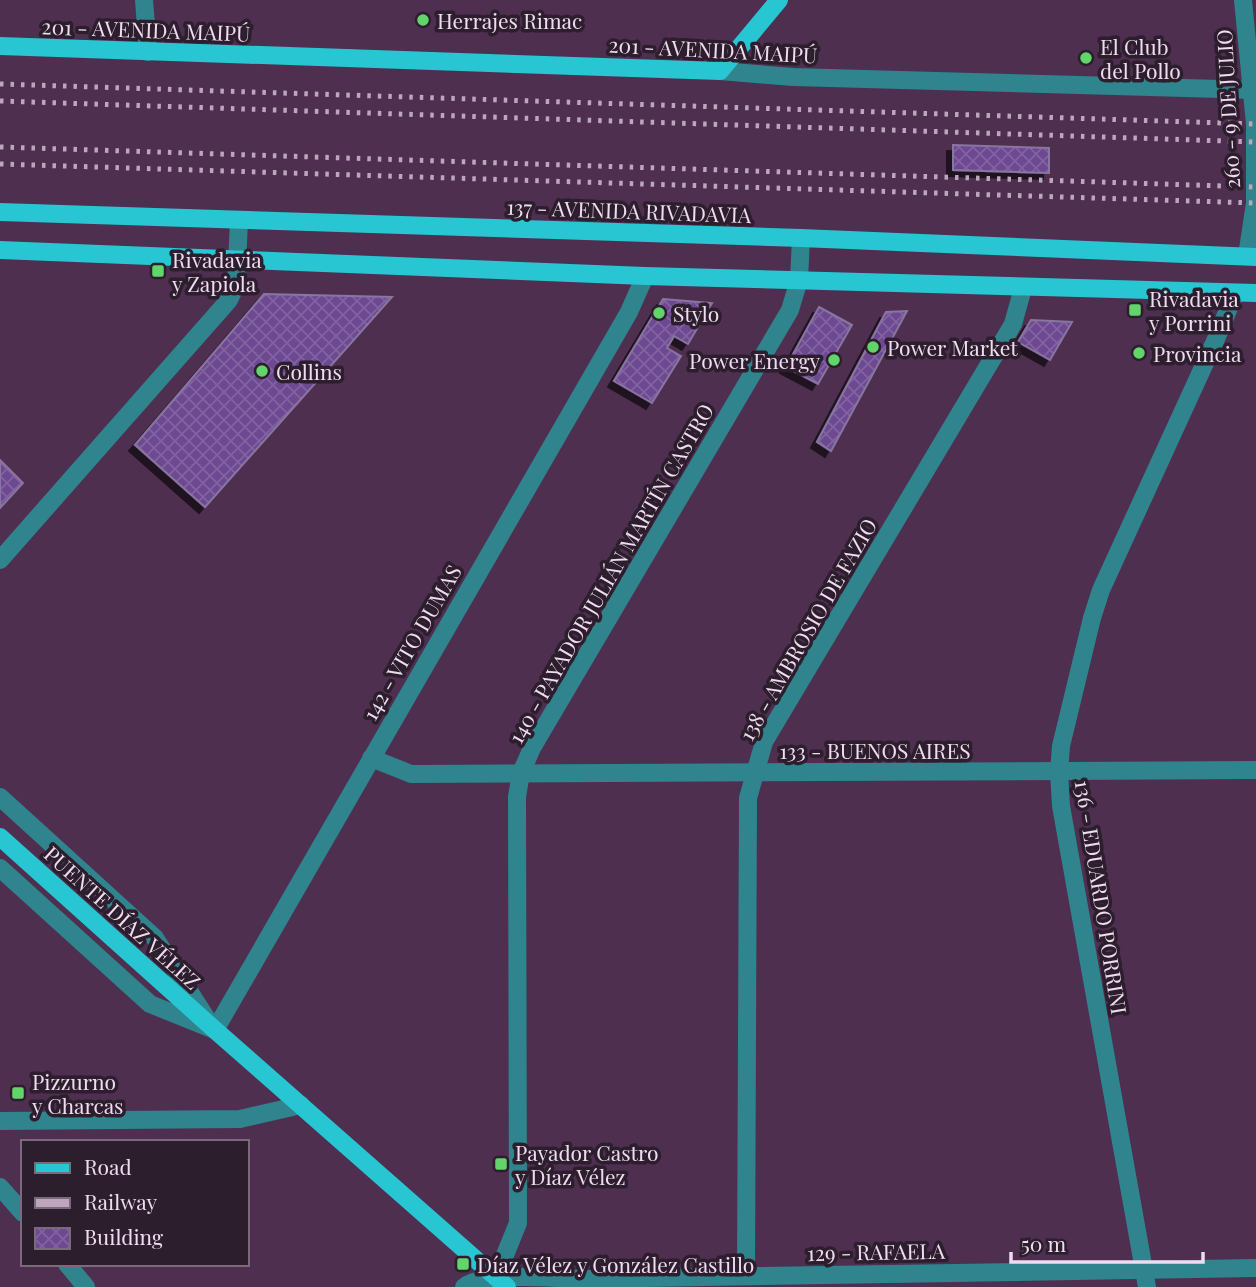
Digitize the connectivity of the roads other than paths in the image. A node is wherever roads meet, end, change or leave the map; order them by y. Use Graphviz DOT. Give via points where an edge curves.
graph roads {
  1 [pos="144,0"];
  2 [pos="1243,0"];
  3 [pos="777,1"];
  4 [pos="0,46"];
  5 [pos="148,52"];
  6 [pos="720,71"];
  7 [pos="1254,90"];
  8 [pos="0,212"];
  9 [pos="239,220"];
  10 [pos="801,238"];
  11 [pos="0,250"];
  12 [pos="1251,256"];
  13 [pos="237,260"];
  14 [pos="645,276"];
  15 [pos="799,280"];
  16 [pos="1023,288"];
  17 [pos="1235,293"];
  18 [pos="1256,293"];
  19 [pos="0,560"];
  20 [pos="371,758"];
  21 [pos="1256,770"];
  22 [pos="1059,772"];
  23 [pos="521,773"];
  24 [pos="754,773"];
  25 [pos="0,797"];
  26 [pos="0,837"];
  27 [pos="0,868"];
  28 [pos="215,1030"];
  29 [pos="301,1105"];
  30 [pos="0,1121"];
  31 [pos="0,1187"];
  32 [pos="21,1211"];
  33 [pos="69,1266"];
  34 [pos="1256,1268"];
  35 [pos="746,1276"];
  36 [pos="1146,1278"];
  37 [pos="502,1282"];
  38 [pos="86,1287"];
  39 [pos="464,1287"];
  1 -- 5 [label="street"];
  2 -- 7 [label="street, 260 - 9 DE JULIO"];
  3 -- 6 [label="main road"];
  4 -- 5 [label="main road, 201 - AVENIDA MAIPÚ"];
  5 -- 6 [label="main road, 201 - AVENIDA MAIPÚ"];
  6 -- 7 [label="street, 201 - AVENIDA MAIPÚ"];
  7 -- 12 [label="street, 260 - 9 DE JULIO"];
  8 -- 9 [label="main road, 137 - AVENIDA RIVADAVIA"];
  9 -- 10 [label="main road, 137 - AVENIDA RIVADAVIA"];
  9 -- 13 [label="street"];
  10 -- 12 [label="main road, 137 - AVENIDA RIVADAVIA"];
  10 -- 15 [label="street, 140 - PAYADOR JULIÁN MARTÍN CASTRO"];
  11 -- 13 [label="main road"];
  13 -- 14 [label="main road"];
  13 -- 19 [label="street" via="236,285 229,300"];
  14 -- 15 [label="main road"];
  14 -- 20 [label="street, 142 - VITO DUMAS" via="629,312"];
  15 -- 16 [label="main road"];
  15 -- 23 [label="street, 140 - PAYADOR JULIÁN MARTÍN CASTRO" via="790,310"];
  16 -- 17 [label="main road"];
  16 -- 24 [label="street, 138 - AMBROSIO DE FAZIO" via="1013,324 764,742"];
  17 -- 18 [label="main road"];
  17 -- 22 [label="street, 136 - EDUARDO PORRINI" via="1106,574 1091,618"];
  20 -- 23 [label="street, 133 - BUENOS AIRES" via="411,774"];
  20 -- 28 [label="street, 142 - VITO DUMAS"];
  21 -- 22 [label="street, 133 - BUENOS AIRES"];
  22 -- 24 [label="street, 133 - BUENOS AIRES"];
  22 -- 36 [label="street, 136 - EDUARDO PORRINI" via="1061,806"];
  23 -- 24 [label="street, 133 - BUENOS AIRES"];
  23 -- 37 [label="street, 140 - PAYADOR JULIÁN MARTÍN CASTRO" via="517,797 518,1223"];
  24 -- 35 [label="street, 138 - AMBROSIO DE FAZIO" via="747,798"];
  25 -- 28 [label="street" via="155,938"];
  26 -- 28 [label="main road, PUENTE DÍAZ VÉLEZ"];
  27 -- 28 [label="street" via="150,1004"];
  28 -- 29 [label="main road, PUENTE DÍAZ VÉLEZ"];
  29 -- 30 [label="street" via="240,1119"];
  29 -- 37 [label="main road, PUENTE DÍAZ VÉLEZ"];
  31 -- 32 [label="street"];
  33 -- 38 [label="street"];
  34 -- 36 [label="street, 129 - RAFAELA"];
  35 -- 36 [label="street, 129 - RAFAELA"];
  35 -- 37 [label="street, 129 - RAFAELA"];
  37 -- 39 [label="street, 129 - RAFAELA"];
}
